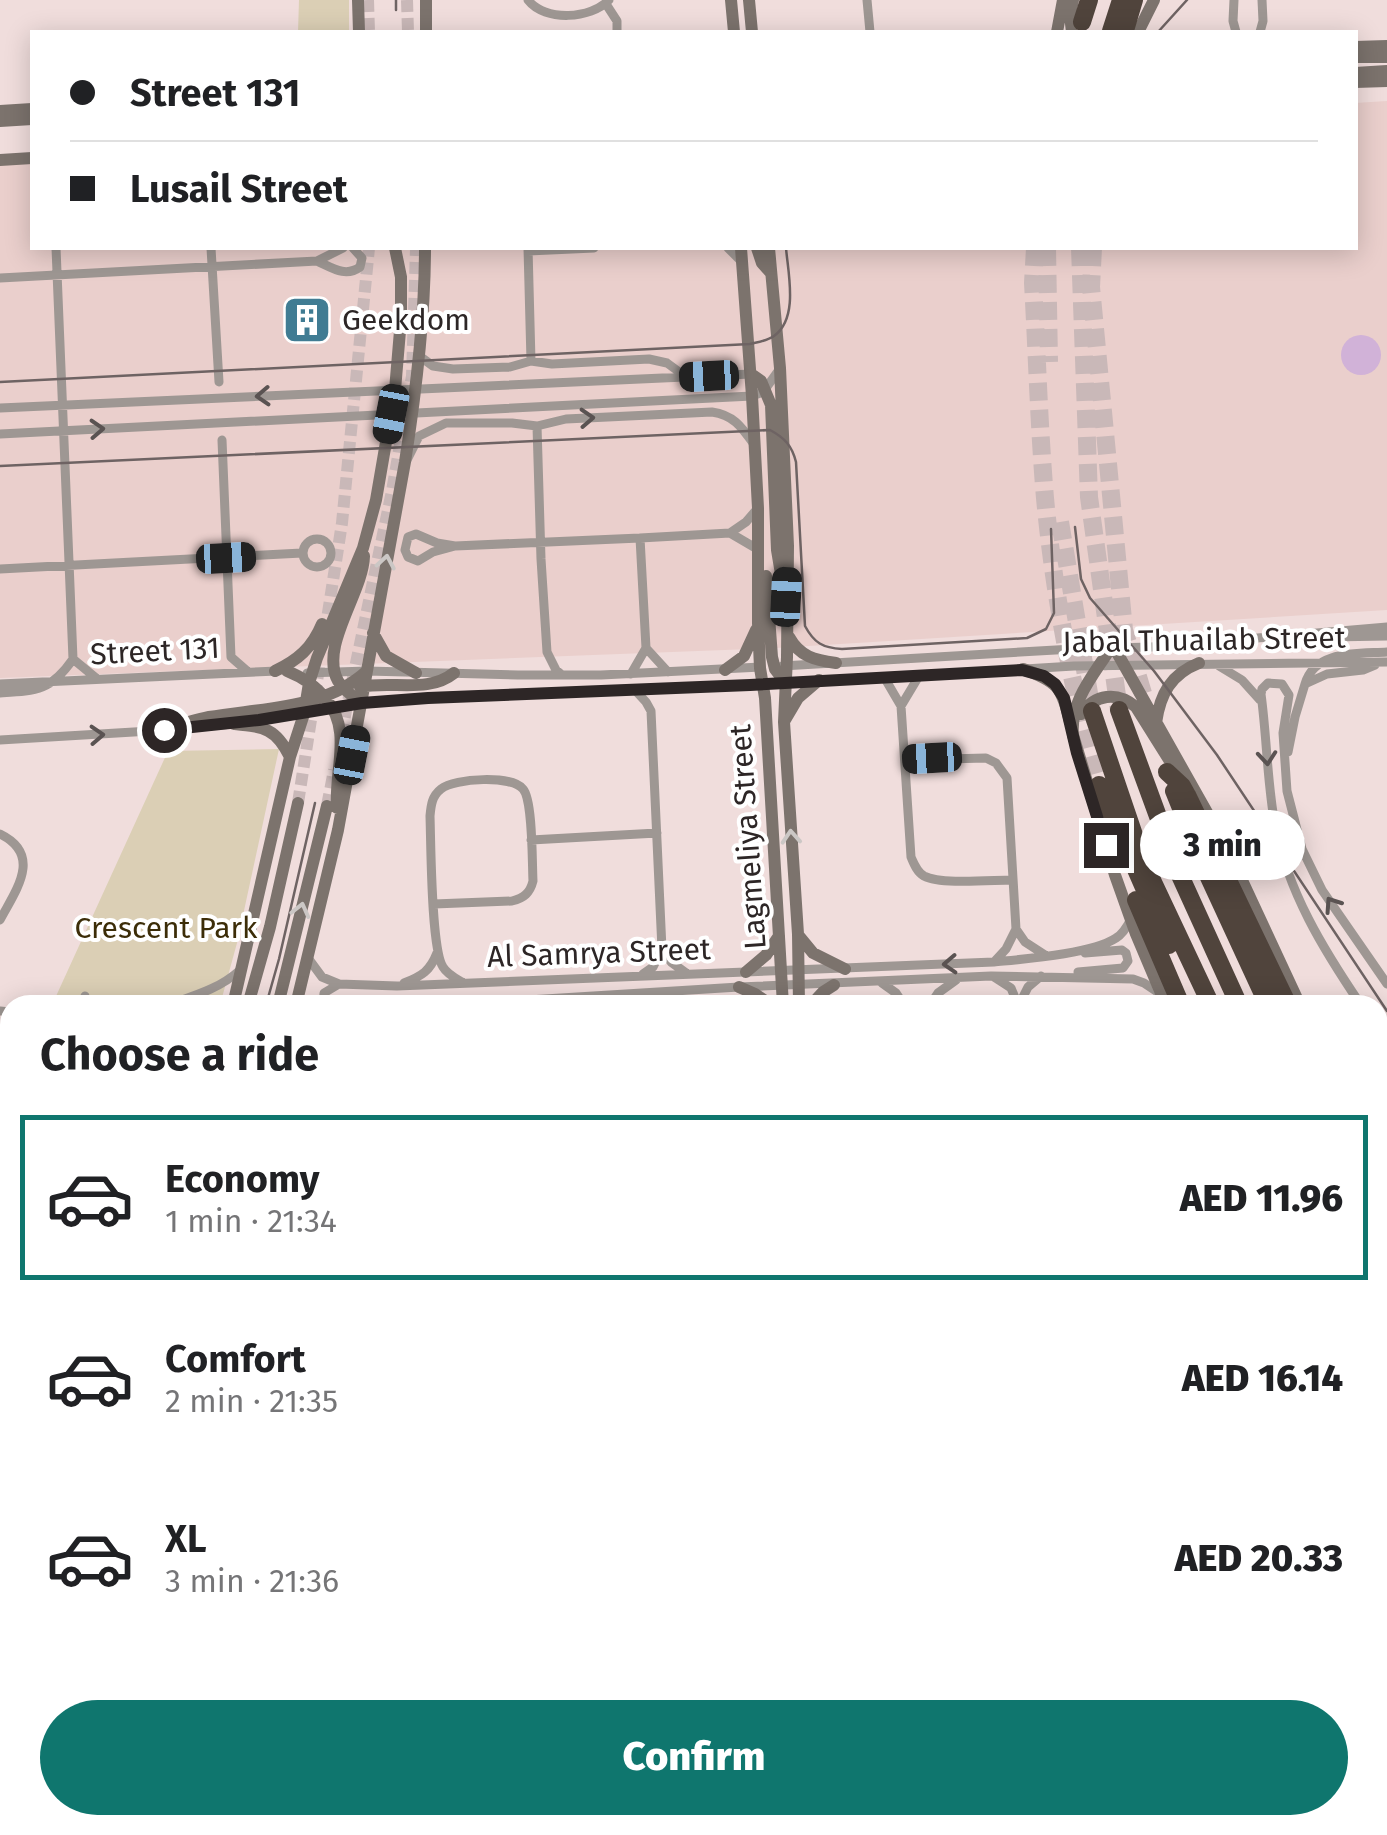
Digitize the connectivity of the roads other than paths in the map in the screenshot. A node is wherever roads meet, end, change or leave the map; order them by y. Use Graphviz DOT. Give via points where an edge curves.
graph roads {
  1 [pos="358,0"];
  2 [pos="426,0"];
  3 [pos="528,0"];
  4 [pos="731,0"];
  5 [pos="750,0"];
  6 [pos="867,0"];
  7 [pos="1121,0"];
  8 [pos="1134,0"];
  9 [pos="1154,0"];
  10 [pos="1234,0"];
  11 [pos="1262,0"];
  12 [pos="608,2"];
  13 [pos="1076,12"];
  14 [pos="1233,20"];
  15 [pos="1263,21"];
  16 [pos="359,30"];
  17 [pos="426,30"];
  18 [pos="618,30"];
  19 [pos="734,30"];
  20 [pos="752,30"];
  21 [pos="870,30"];
  22 [pos="1058,30"];
  23 [pos="1133,30"];
  24 [pos="1227,30"];
  25 [pos="1236,30"];
  26 [pos="1261,30"];
  27 [pos="1270,30"];
  28 [pos="1387,46"];
  29 [pos="1358,47"];
  30 [pos="1358,57"];
  31 [pos="1387,57"];
  32 [pos="1387,71"];
  33 [pos="1358,74"];
  34 [pos="1387,81"];
  35 [pos="1358,82"];
  36 [pos="30,109"];
  37 [pos="0,111"];
  38 [pos="30,119"];
  39 [pos="0,121"];
  40 [pos="30,159"];
  41 [pos="0,160"];
  42 [pos="56,250"];
  43 [pos="210,250"];
  44 [pos="340,250"];
  45 [pos="355,250"];
  46 [pos="395,250"];
  47 [pos="417,250"];
  48 [pos="425,250"];
  49 [pos="528,250"];
  50 [pos="730,250"];
  51 [pos="741,250"];
  52 [pos="758,250"];
  53 [pos="770,250"];
  54 [pos="317,261"];
  55 [pos="742,262"];
  56 [pos="425,265"];
  57 [pos="212,266"];
  58 [pos="771,273"];
  59 [pos="57,275"];
  60 [pos="0,278"];
  61 [pos="418,355"];
  62 [pos="531,361"];
  63 [pos="484,368"];
  64 [pos="780,368"];
  65 [pos="751,374"];
  66 [pos="686,377"];
  67 [pos="219,382"];
  68 [pos="484,385"];
  69 [pos="394,390"];
  70 [pos="414,390"];
  71 [pos="759,393"];
  72 [pos="62,405"];
  73 [pos="0,408"];
  74 [pos="413,413"];
  75 [pos="391,414"];
  76 [pos="537,426"];
  77 [pos="65,431"];
  78 [pos="0,434"];
  79 [pos="222,440"];
  80 [pos="754,446"];
  81 [pos="405,462"];
  82 [pos="758,508"];
  83 [pos="730,532"];
  84 [pos="640,538"];
  85 [pos="540,543"];
  86 [pos="454,546"];
  87 [pos="363,548"];
  88 [pos="759,552"];
  89 [pos="302,553"];
  90 [pos="226,558"];
  91 [pos="68,566"];
  92 [pos="0,569"];
  93 [pos="350,577"];
  94 [pos="786,597"];
  95 [pos="758,622"];
  96 [pos="1387,627"];
  97 [pos="374,632"];
  98 [pos="787,634"];
  99 [pos="1387,636"];
  100 [pos="1244,639"];
  101 [pos="646,648"];
  102 [pos="1112,649"];
  103 [pos="546,652"];
  104 [pos="1387,652"];
  105 [pos="231,657"];
  106 [pos="73,659"];
  107 [pos="1383,662"];
  108 [pos="836,663"];
  109 [pos="1206,663"];
  110 [pos="1316,663"];
  111 [pos="1099,666"];
  112 [pos="774,667"];
  113 [pos="1125,667"];
  114 [pos="726,670"];
  115 [pos="1022,670"];
  116 [pos="247,671"];
  117 [pos="281,671"];
  118 [pos="334,671"];
  119 [pos="367,671"];
  120 [pos="216,673"];
  121 [pos="416,673"];
  122 [pos="454,673"];
  123 [pos="669,673"];
  124 [pos="631,674"];
  125 [pos="532,675"];
  126 [pos="562,675"];
  127 [pos="919,676"];
  128 [pos="884,677"];
  129 [pos="311,678"];
  130 [pos="98,679"];
  131 [pos="820,680"];
  132 [pos="54,682"];
  133 [pos="0,684"];
  134 [pos="1305,684"];
  135 [pos="364,686"];
  136 [pos="777,686"];
  137 [pos="668,688"];
  138 [pos="345,689"];
  139 [pos="634,689"];
  140 [pos="0,693"];
  141 [pos="328,701"];
  142 [pos="362,703"];
  143 [pos="901,706"];
  144 [pos="305,708"];
  145 [pos="1264,708"];
  146 [pos="1119,710"];
  147 [pos="651,711"];
  148 [pos="1092,712"];
  149 [pos="784,722"];
  150 [pos="234,724"];
  151 [pos="1156,724"];
  152 [pos="164,730"];
  153 [pos="1074,735"];
  154 [pos="0,740"];
  155 [pos="290,756"];
  156 [pos="906,760"];
  157 [pos="1286,765"];
  158 [pos="298,803"];
  159 [pos="327,806"];
  160 [pos="1205,808"];
  161 [pos="338,830"];
  162 [pos="658,833"];
  163 [pos="0,834"];
  164 [pos="532,840"];
  165 [pos="1012,880"];
  166 [pos="434,904"];
  167 [pos="1131,919"];
  168 [pos="0,920"];
  169 [pos="1016,928"];
  170 [pos="798,934"];
  171 [pos="779,936"];
  172 [pos="662,949"];
  173 [pos="437,953"];
  174 [pos="1048,957"];
  175 [pos="308,958"];
  176 [pos="994,962"];
  177 [pos="845,969"];
  178 [pos="782,970"];
  179 [pos="799,970"];
  180 [pos="239,971"];
  181 [pos="746,972"];
  182 [pos="686,973"];
  183 [pos="640,975"];
  184 [pos="991,976"];
  185 [pos="1042,976"];
  186 [pos="959,978"];
  187 [pos="880,982"];
  188 [pos="339,984"];
  189 [pos="464,984"];
  190 [pos="1387,984"];
  191 [pos="834,985"];
  192 [pos="396,986"];
  193 [pos="782,986"];
  194 [pos="799,986"];
  195 [pos="739,988"];
  196 [pos="672,992"];
  197 [pos="196,995"];
  198 [pos="234,995"];
  199 [pos="251,995"];
  200 [pos="280,995"];
  201 [pos="299,995"];
  202 [pos="324,995"];
  203 [pos="611,995"];
  204 [pos="669,995"];
  205 [pos="756,995"];
  206 [pos="782,995"];
  207 [pos="799,995"];
  208 [pos="820,995"];
  209 [pos="897,995"];
  210 [pos="937,995"];
  211 [pos="1014,995"];
  212 [pos="1024,995"];
  213 [pos="1158,995"];
  214 [pos="1161,995"];
  215 [pos="1176,995"];
  216 [pos="1193,995"];
  217 [pos="1206,995"];
  218 [pos="1234,995"];
  219 [pos="1263,995"];
  220 [pos="1283,995"];
  221 [pos="1295,995"];
  222 [pos="1355,995"];
  1 -- 16 [label="street"];
  2 -- 17 [label="street"];
  3 -- 12 [label="street" via="552,14 596,11"];
  4 -- 19 [label="street"];
  5 -- 20 [label="street"];
  6 -- 21 [label="street"];
  7 -- 23 [label="highway"];
  8 -- 23 [label="highway"];
  9 -- 23 [label="street"];
  10 -- 14 [label="street"];
  11 -- 15 [label="street"];
  12 -- 18 [label="street"];
  13 -- 22 [label="street"];
  14 -- 24 [label="street"];
  14 -- 25 [label="street"];
  15 -- 26 [label="street"];
  15 -- 27 [label="street"];
  28 -- 29 [label="street"];
  30 -- 31 [label="street"];
  32 -- 33 [label="street"];
  34 -- 35 [label="street"];
  36 -- 37 [label="street"];
  38 -- 39 [label="street"];
  40 -- 41 [label="street"];
  42 -- 59 [label="street"];
  43 -- 57 [label="street"];
  44 -- 54 [label="street"];
  45 -- 54 [label="street" via="362,258 352,272"];
  46 -- 69 [label="street" via="402,298"];
  47 -- 56 [label="street"];
  48 -- 56 [label="street"];
  49 -- 62 [label="street"];
  50 -- 55 [label="street"];
  51 -- 55 [label="street"];
  52 -- 58 [label="street"];
  53 -- 58 [label="street, Lagmeliya Street"];
  54 -- 57 [label="street"];
  55 -- 65 [label="street"];
  56 -- 61 [label="street"];
  57 -- 59 [label="street"];
  57 -- 67 [label="street"];
  58 -- 64 [label="street, Lagmeliya Street"];
  59 -- 60 [label="street"];
  59 -- 72 [label="street"];
  61 -- 63 [label="street" via="440,368"];
  61 -- 70 [label="street"];
  62 -- 63 [label="street"];
  62 -- 66 [label="street" via="649,359"];
  63 -- 68 [label="street"];
  64 -- 71 [label="street"];
  64 -- 94 [label="street, Lagmeliya Street"];
  65 -- 66 [label="street"];
  65 -- 71 [label="street" via="761,382"];
  66 -- 68 [label="street"];
  68 -- 70 [label="street"];
  69 -- 70 [label="street"];
  69 -- 72 [label="street, one-way"];
  69 -- 75 [label="street"];
  70 -- 74 [label="street"];
  71 -- 74 [label="street"];
  71 -- 80 [label="street, Lagmeliya Street"];
  71 -- 94 [label="street" via="772,411 777,550"];
  72 -- 73 [label="street"];
  72 -- 77 [label="street"];
  74 -- 75 [label="street"];
  74 -- 81 [label="street"];
  77 -- 75 [label="street, one-way"];
  75 -- 87 [label="street"];
  76 -- 80 [label="street, one-way" via="712,412 734,419"];
  76 -- 81 [label="street" via="446,423 419,436"];
  76 -- 85 [label="street"];
  77 -- 78 [label="street"];
  77 -- 91 [label="street"];
  79 -- 90 [label="street"];
  80 -- 82 [label="street, Lagmeliya Street"];
  97 -- 81 [label="street, one-way"];
  82 -- 83 [label="street"];
  82 -- 88 [label="street, Lagmeliya Street"];
  83 -- 84 [label="street"];
  83 -- 88 [label="street"];
  84 -- 85 [label="street"];
  84 -- 101 [label="street"];
  85 -- 86 [label="street"];
  85 -- 103 [label="street"];
  86 -- 86 [label="street" via="416,534 404,550 418,560"];
  87 -- 93 [label="street"];
  87 -- 118 [label="street" via="364,568 338,637"];
  88 -- 95 [label="street, Lagmeliya Street"];
  88 -- 112 [label="street"];
  89 -- 90 [label="street"];
  90 -- 91 [label="street"];
  90 -- 105 [label="street"];
  91 -- 92 [label="street"];
  91 -- 106 [label="street"];
  93 -- 117 [label="street" via="337,588 307,650"];
  93 -- 129 [label="street"];
  94 -- 98 [label="street, Lagmeliya Street"];
  95 -- 112 [label="street, Lagmeliya Street"];
  95 -- 114 [label="street" via="748,651"];
  96 -- 100 [label="street, Jabal Thuailab Street"];
  97 -- 119 [label="street"];
  97 -- 121 [label="street" via="386,656"];
  98 -- 108 [label="street" via="807,656"];
  98 -- 112 [label="street, Lagmeliya Street"];
  99 -- 100 [label="street"];
  100 -- 102 [label="street, Jabal Thuailab Street"];
  101 -- 123 [label="street"];
  101 -- 124 [label="street"];
  102 -- 108 [label="street, Jabal Thuailab Street"];
  102 -- 111 [label="street"];
  102 -- 113 [label="street"];
  103 -- 125 [label="street"];
  103 -- 126 [label="street"];
  104 -- 110 [label="street"];
  105 -- 116 [label="street"];
  105 -- 120 [label="street"];
  106 -- 130 [label="street"];
  106 -- 132 [label="street"];
  107 -- 110 [label="street, Jabal Thuailab Street"];
  107 -- 134 [label="street"];
  108 -- 112 [label="street, Jabal Thuailab Street"];
  109 -- 110 [label="street, Jabal Thuailab Street"];
  109 -- 113 [label="street, Jabal Thuailab Street"];
  109 -- 145 [label="street" via="1242,680"];
  109 -- 151 [label="street" via="1171,681"];
  110 -- 134 [label="street"];
  111 -- 113 [label="street, Jabal Thuailab Street"];
  111 -- 115 [label="street, Jabal Thuailab Street"];
  111 -- 153 [label="street" via="1076,706"];
  112 -- 114 [label="street, Jabal Thuailab Street"];
  112 -- 136 [label="street, Lagmeliya Street"];
  112 -- 136 [label="street"];
  113 -- 151 [label="street"];
  114 -- 123 [label="street, Jabal Thuailab Street"];
  115 -- 127 [label="street, Jabal Thuailab Street"];
  115 -- 153 [label="street" via="1060,690"];
  116 -- 117 [label="street, Street 131"];
  116 -- 120 [label="street, Street 131"];
  117 -- 129 [label="street"];
  118 -- 119 [label="street, Jabal Thuailab Street"];
  118 -- 129 [label="street, Jabal Thuailab Street"];
  118 -- 138 [label="street"];
  119 -- 121 [label="street, Jabal Thuailab Street"];
  119 -- 135 [label="street"];
  119 -- 138 [label="street"];
  120 -- 130 [label="street, Street 131"];
  121 -- 122 [label="street, Jabal Thuailab Street"];
  122 -- 125 [label="street, Jabal Thuailab Street"];
  122 -- 135 [label="street" via="423,685"];
  123 -- 124 [label="street, Jabal Thuailab Street"];
  124 -- 126 [label="street, Jabal Thuailab Street"];
  125 -- 126 [label="street, Jabal Thuailab Street"];
  127 -- 128 [label="street, Jabal Thuailab Street"];
  127 -- 143 [label="street"];
  128 -- 131 [label="street, Jabal Thuailab Street"];
  128 -- 143 [label="street"];
  129 -- 141 [label="street"];
  129 -- 144 [label="street"];
  130 -- 132 [label="street, Street 131"];
  131 -- 136 [label="street, Jabal Thuailab Street"];
  131 -- 149 [label="street"];
  132 -- 133 [label="street, Street 131"];
  132 -- 140 [label="street" via="35,691"];
  134 -- 157 [label="street"];
  135 -- 138 [label="street"];
  135 -- 142 [label="street"];
  136 -- 137 [label="street, Jabal Thuailab Street"];
  136 -- 149 [label="street, Lagmeliya Street"];
  136 -- 171 [label="street, Lagmeliya Street"];
  137 -- 139 [label="street, Jabal Thuailab Street"];
  137 -- 147 [label="street"];
  138 -- 141 [label="street"];
  138 -- 142 [label="street"];
  139 -- 142 [label="street, Jabal Thuailab Street"];
  139 -- 147 [label="street"];
  141 -- 142 [label="street, Jabal Thuailab Street"];
  141 -- 144 [label="street"];
  141 -- 161 [label="street" via="342,738"];
  142 -- 161 [label="street"];
  143 -- 156 [label="street"];
  144 -- 150 [label="street"];
  144 -- 152 [label="street" via="195,720"];
  144 -- 155 [label="street"];
  145 -- 157 [label="street" via="1264,685 1285,686"];
  145 -- 222 [label="street, one-way" via="1286,870 1312,928"];
  146 -- 218 [label="highway" via="1178,871"];
  147 -- 162 [label="street"];
  148 -- 217 [label="highway" via="1140,850"];
  170 -- 149 [label="street, Lagmeliya Street, one-way"];
  150 -- 152 [label="street"];
  150 -- 155 [label="street" via="275,733"];
  151 -- 160 [label="street"];
  154 -- 152 [label="street, one-way"];
  153 -- 160 [label="street" via="1090,702 1109,696 1130,702"];
  153 -- 167 [label="street"];
  155 -- 180 [label="street"];
  156 -- 165 [label="street" via="911,857 920,873 944,880"];
  156 -- 165 [label="street" via="974,756 996,763 1009,788"];
  190 -- 157 [label="street, one-way" via="1306,859"];
  158 -- 199 [label="street"];
  200 -- 159 [label="street, one-way"];
  160 -- 221 [label="street"];
  161 -- 175 [label="street"];
  162 -- 164 [label="street"];
  162 -- 172 [label="street"];
  163 -- 168 [label="street" via="16,845 24,866"];
  164 -- 166 [label="street" via="533,881 521,899"];
  164 -- 166 [label="street" via="528,797 518,784 446,786 431,805"];
  165 -- 169 [label="street"];
  166 -- 173 [label="street"];
  167 -- 174 [label="street, Al Samrya Street" via="1111,941"];
  167 -- 214 [label="street"];
  169 -- 174 [label="street"];
  169 -- 176 [label="street"];
  170 -- 177 [label="street" via="813,953"];
  170 -- 179 [label="street, Lagmeliya Street"];
  171 -- 178 [label="street, Lagmeliya Street"];
  171 -- 181 [label="street"];
  172 -- 182 [label="street"];
  172 -- 183 [label="street"];
  173 -- 189 [label="street" via="446,972"];
  173 -- 192 [label="street" via="426,972"];
  174 -- 176 [label="street, Al Samrya Street"];
  174 -- 185 [label="street" via="1118,950 1128,961 1118,969"];
  175 -- 188 [label="street" via="322,977"];
  175 -- 201 [label="street"];
  176 -- 177 [label="street, Al Samrya Street, one-way"];
  177 -- 179 [label="street, Al Samrya Street"];
  178 -- 179 [label="street, Al Samrya Street"];
  178 -- 181 [label="street, Al Samrya Street"];
  178 -- 193 [label="street, Lagmeliya Street"];
  179 -- 194 [label="street, Lagmeliya Street"];
  180 -- 197 [label="street"];
  180 -- 198 [label="street"];
  181 -- 182 [label="street, Al Samrya Street"];
  182 -- 183 [label="street, Al Samrya Street"];
  183 -- 189 [label="street, Al Samrya Street"];
  184 -- 185 [label="street, Al Samrya Street"];
  184 -- 186 [label="street, Al Samrya Street"];
  184 -- 211 [label="street"];
  185 -- 212 [label="street"];
  185 -- 213 [label="street, Al Samrya Street" via="1132,979"];
  186 -- 187 [label="street, Al Samrya Street"];
  186 -- 210 [label="street"];
  187 -- 191 [label="street, Al Samrya Street"];
  187 -- 209 [label="street"];
  188 -- 192 [label="street, Al Samrya Street"];
  188 -- 202 [label="street"];
  189 -- 192 [label="street, Al Samrya Street"];
  191 -- 194 [label="street, Al Samrya Street"];
  191 -- 208 [label="street"];
  193 -- 194 [label="street, Al Samrya Street"];
  193 -- 195 [label="street, Al Samrya Street"];
  193 -- 206 [label="street, Lagmeliya Street"];
  194 -- 207 [label="street, Lagmeliya Street"];
  195 -- 196 [label="street, Al Samrya Street"];
  195 -- 205 [label="street"];
  196 -- 203 [label="street, Al Samrya Street"];
  196 -- 204 [label="street"];
  215 -- 216 [label="highway" via="1119,856 1099,785"];
  219 -- 220 [label="highway" via="1167,772 1187,794"];
}
